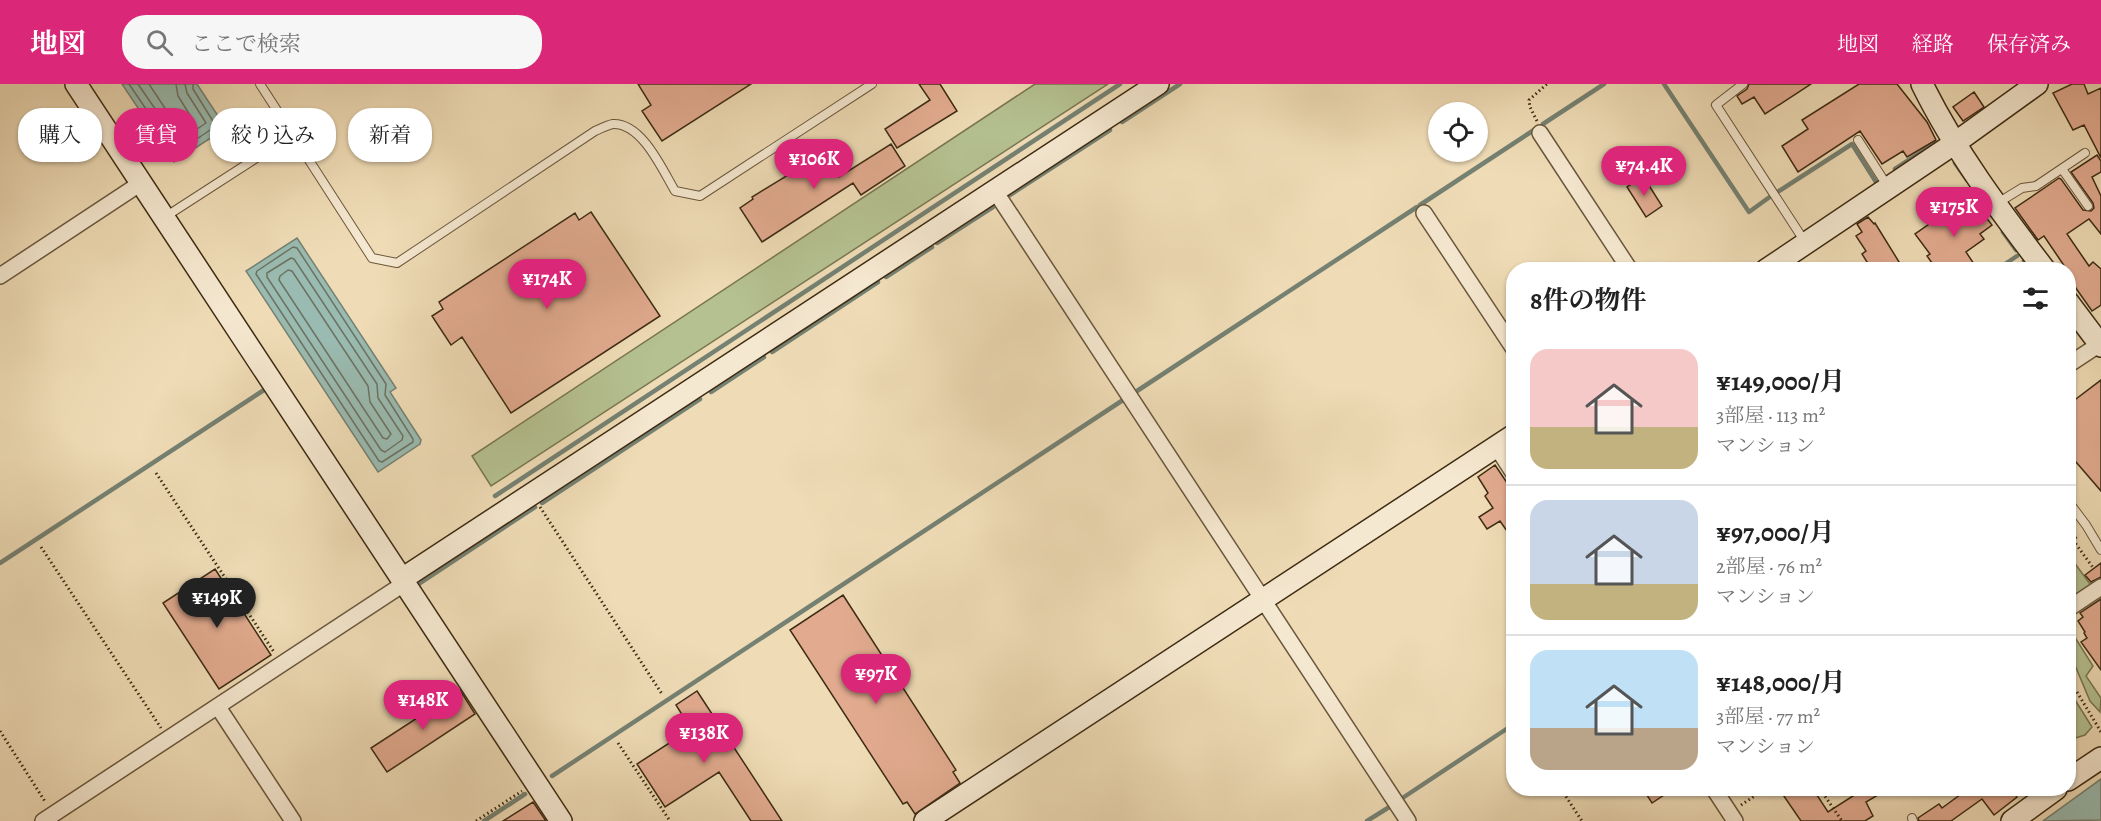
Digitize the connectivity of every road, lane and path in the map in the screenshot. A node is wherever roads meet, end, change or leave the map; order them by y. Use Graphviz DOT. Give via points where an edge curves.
graph roads {
  1 [pos="76,84"];
  2 [pos="260,84"];
  3 [pos="872,84"];
  4 [pos="1158,84"];
  5 [pos="1547,84"];
  6 [pos="1743,84"];
  7 [pos="1922,84"];
  8 [pos="2037,84"];
  9 [pos="275,108"];
  10 [pos="1539,133"];
  11 [pos="1858,140"];
  12 [pos="1955,143"];
  13 [pos="2085,153"];
  14 [pos="250,162"];
  15 [pos="310,162"];
  16 [pos="2062,169"];
  17 [pos="141,183"];
  18 [pos="1888,188"];
  19 [pos="995,191"];
  20 [pos="1996,204"];
  21 [pos="2088,207"];
  22 [pos="1424,213"];
  23 [pos="164,218"];
  24 [pos="1806,243"];
  25 [pos="1625,262"];
  26 [pos="1782,262"];
  27 [pos="2039,262"];
  28 [pos="0,276"];
  29 [pos="2076,313"];
  30 [pos="1506,337"];
  31 [pos="2100,345"];
  32 [pos="2076,360"];
  33 [pos="1505,441"];
  34 [pos="156,473"];
  35 [pos="531,494"];
  36 [pos="2076,512"];
  37 [pos="2076,544"];
  38 [pos="41,547"];
  39 [pos="2101,550"];
  40 [pos="2094,569"];
  41 [pos="404,581"];
  42 [pos="2101,587"];
  43 [pos="1263,599"];
  44 [pos="2076,604"];
  45 [pos="282,664"];
  46 [pos="2077,692"];
  47 [pos="662,694"];
  48 [pos="218,707"];
  49 [pos="0,732"];
  50 [pos="2101,732"];
  51 [pos="169,739"];
  52 [pos="618,743"];
  53 [pos="2101,758"];
  54 [pos="2076,775"];
  55 [pos="536,782"];
  56 [pos="1565,796"];
  57 [pos="1718,796"];
  58 [pos="1757,796"];
  59 [pos="1825,796"];
  60 [pos="2046,796"];
  61 [pos="1732,817"];
  62 [pos="49,818"];
  63 [pos="293,821"];
  64 [pos="476,821"];
  65 [pos="561,821"];
  66 [pos="670,821"];
  67 [pos="925,821"];
  68 [pos="1408,821"];
  69 [pos="1581,821"];
  70 [pos="1842,821"];
  71 [pos="2012,821"];
  1 -- 17 [label="street"];
  2 -- 9 [label="lane"];
  3 -- 15 [label="lane" via="700,195 675,190 644,141 630,127 612,124 595,131 397,263 372,258"];
  4 -- 19 [label="street"];
  5 -- 10 [label="path" via="1530,100"];
  6 -- 24 [label="lane" via="1716,105"];
  7 -- 12 [label="street"];
  8 -- 12 [label="street"];
  10 -- 25 [label="street"];
  11 -- 18 [label="lane"];
  12 -- 18 [label="street"];
  12 -- 20 [label="street"];
  13 -- 16 [label="lane"];
  14 -- 23 [label="lane"];
  16 -- 20 [label="lane"];
  16 -- 21 [label="lane"];
  17 -- 23 [label="street"];
  17 -- 28 [label="street"];
  18 -- 24 [label="street"];
  19 -- 35 [label="street"];
  19 -- 43 [label="street"];
  20 -- 27 [label="street"];
  22 -- 30 [label="street"];
  23 -- 41 [label="street"];
  24 -- 26 [label="street"];
  29 -- 31 [label="street"];
  31 -- 32 [label="street"];
  33 -- 43 [label="street"];
  34 -- 45 [label="path"];
  35 -- 41 [label="street"];
  35 -- 47 [label="path"];
  36 -- 39 [label="lane"];
  37 -- 40 [label="path"];
  38 -- 51 [label="path"];
  41 -- 45 [label="street"];
  41 -- 55 [label="street"];
  42 -- 44 [label="street"];
  43 -- 67 [label="street"];
  43 -- 68 [label="street"];
  45 -- 48 [label="street"];
  46 -- 50 [label="path"];
  48 -- 51 [label="street"];
  48 -- 63 [label="street"];
  49 -- 62 [label="path"];
  51 -- 62 [label="street"];
  52 -- 66 [label="path"];
  53 -- 54 [label="street"];
  55 -- 64 [label="path"];
  55 -- 65 [label="street"];
  56 -- 69 [label="path"];
  57 -- 61 [label="street"];
  58 -- 61 [label="path"];
  59 -- 70 [label="path"];
  60 -- 71 [label="street"];
}
